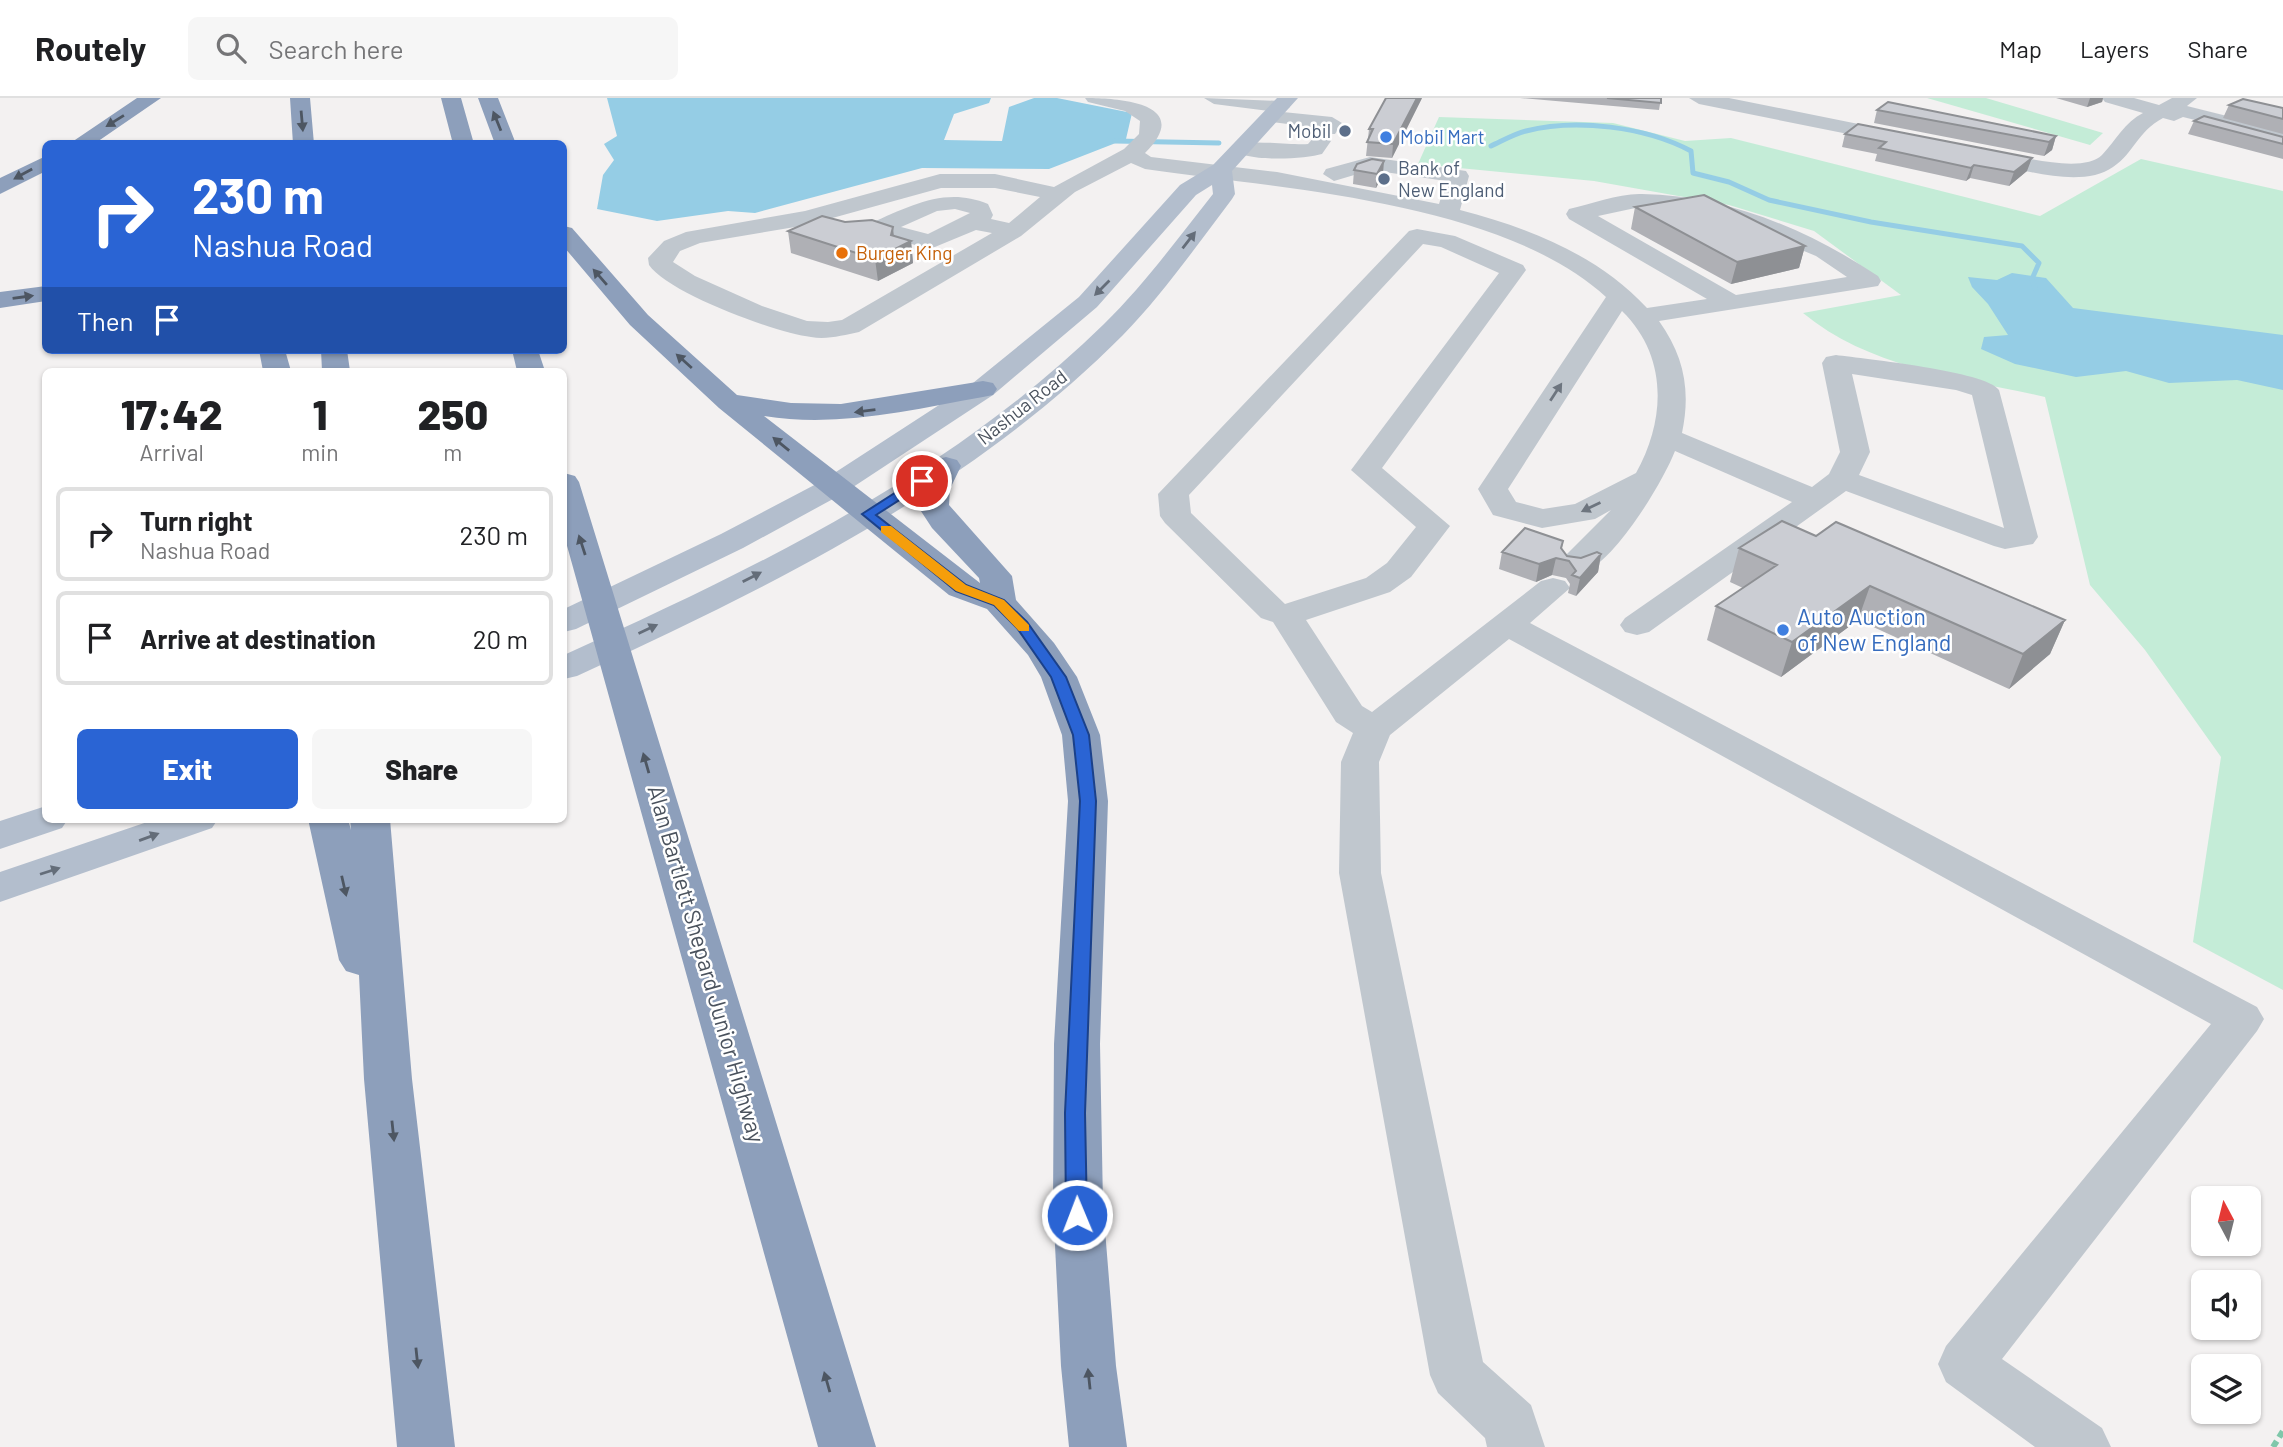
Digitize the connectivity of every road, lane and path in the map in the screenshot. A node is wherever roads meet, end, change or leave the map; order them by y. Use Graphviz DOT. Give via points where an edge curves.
graph roads {
  1 [pos="151,98"];
  2 [pos="300,98"];
  3 [pos="451,98"];
  4 [pos="488,98"];
  5 [pos="1095,98"];
  6 [pos="1214,98"];
  7 [pos="1699,98"];
  8 [pos="2112,98"];
  9 [pos="2128,98"];
  10 [pos="2170,106"];
  11 [pos="1280,107"];
  12 [pos="2283,136"];
  13 [pos="85,140"];
  14 [pos="304,140"];
  15 [pos="463,140"];
  16 [pos="504,140"];
  17 [pos="2283,143"];
  18 [pos="1141,144"];
  19 [pos="1927,144"];
  20 [pos="1242,148"];
  21 [pos="1954,149"];
  22 [pos="42,164"];
  23 [pos="1221,170"];
  24 [pos="1307,183"];
  25 [pos="0,187"];
  26 [pos="1056,194"];
  27 [pos="1448,213"];
  28 [pos="974,222"];
  29 [pos="1013,231"];
  30 [pos="567,236"];
  31 [pos="42,294"];
  32 [pos="1620,294"];
  33 [pos="0,300"];
  34 [pos="1733,304"];
  35 [pos="1641,316"];
  36 [pos="982,389"];
  37 [pos="729,402"];
  38 [pos="1667,437"];
  39 [pos="946,466"];
  40 [pos="1650,474"];
  41 [pos="1842,479"];
  42 [pos="833,486"];
  43 [pos="567,492"];
  44 [pos="1815,500"];
  45 [pos="868,514"];
  46 [pos="1587,555"];
  47 [pos="1553,588"];
  48 [pos="999,603"];
  49 [pos="1286,615"];
  50 [pos="567,621"];
  51 [pos="1507,624"];
  52 [pos="1637,625"];
  53 [pos="567,667"];
  54 [pos="1373,729"];
  55 [pos="42,821"];
  56 [pos="186,823"];
  57 [pos="329,823"];
  58 [pos="370,823"];
  59 [pos="0,835"];
  60 [pos="0,887"];
  61 [pos="388,1079"];
  62 [pos="2283,1431"];
  63 [pos="426,1447"];
  64 [pos="847,1447"];
  65 [pos="1098,1447"];
  66 [pos="1516,1447"];
  67 [pos="2082,1447"];
  68 [pos="2273,1447"];
  1 -- 13 [label="highway, one-way"];
  2 -- 14 [label="highway, one-way"];
  3 -- 15 [label="highway"];
  16 -- 4 [label="highway, one-way"];
  5 -- 18 [label="street" via="1143,111 1152,125"];
  6 -- 11 [label="street"];
  7 -- 19 [label="street"];
  8 -- 10 [label="street"];
  9 -- 10 [label="street"];
  10 -- 12 [label="street"];
  10 -- 17 [label="street"];
  10 -- 21 [label="street" via="2127,133 2107,162 2078,171"];
  11 -- 20 [label="main road, Nashua Road"];
  11 -- 20 [label="street" via="1332,123 1315,150"];
  18 -- 23 [label="street" via="1145,163"];
  18 -- 26 [label="street"];
  20 -- 23 [label="main road, Nashua Road"];
  22 -- 25 [label="highway, one-way"];
  23 -- 24 [label="street"];
  23 -- 36 [label="main road, Nashua Road, one-way" via="1188,190 1103,287 1053,334"];
  39 -- 23 [label="main road, Nashua Road, one-way" via="1036,398 1120,322 1224,194"];
  24 -- 27 [label="street"];
  24 -- 27 [label="street" via="1370,163 1458,176"];
  26 -- 29 [label="street"];
  26 -- 29 [label="street" via="995,181 940,181 807,218 694,237 672,246 660,258 666,272 704,291 806,329 830,330 850,326"];
  27 -- 32 [label="street" via="1556,251"];
  28 -- 29 [label="street"];
  37 -- 30 [label="highway, one-way" via="639,320"];
  33 -- 31 [label="highway, one-way"];
  32 -- 35 [label="street"];
  40 -- 32 [label="street, one-way" via="1584,512 1542,519 1504,508 1493,489"];
  34 -- 34 [label="street" via="1869,281 1824,251 1724,210 1640,200 1577,214"];
  34 -- 35 [label="street"];
  35 -- 38 [label="street" via="1670,362 1672,402"];
  36 -- 37 [label="highway, one-way" via="841,413"];
  36 -- 42 [label="main road, Nashua Road"];
  42 -- 37 [label="highway, one-way"];
  38 -- 40 [label="street"];
  38 -- 44 [label="street"];
  39 -- 45 [label="main road, Nashua Road"];
  39 -- 48 [label="highway" via="933,505 995,576"];
  40 -- 46 [label="street"];
  41 -- 41 [label="street" via="1855,452 1836,363 1961,382 1985,390 2022,537 2006,540"];
  41 -- 44 [label="street"];
  42 -- 45 [label="highway"];
  42 -- 50 [label="main road, Nashua Road"];
  64 -- 43 [label="highway, Alan Bartlett Shepard Junior Highway, one-way"];
  44 -- 52 [label="street"];
  45 -- 48 [label="highway" via="961,588"];
  53 -- 45 [label="main road, Nashua Road, one-way" via="692,609"];
  47 -- 51 [label="street"];
  65 -- 48 [label="highway, one-way" via="1077,1240 1075,1113 1087,767 1075,715 1059,677 1042,650"];
  49 -- 49 [label="street" via="1273,611 1176,516 1173,494 1417,236 1447,241 1514,270 1366,470 1434,526 1399,570 1378,585"];
  49 -- 54 [label="street" via="1349,714"];
  51 -- 54 [label="street"];
  51 -- 67 [label="street" via="2241,1019 1965,1364"];
  54 -- 66 [label="street" via="1360,762 1360,873 1453,1350 1458,1375 1511,1424"];
  55 -- 59 [label="main road"];
  60 -- 56 [label="main road, one-way"];
  57 -- 61 [label="highway, one-way"];
  58 -- 61 [label="highway"];
  61 -- 63 [label="highway, one-way"];
  62 -- 68 [label="path"];
}
